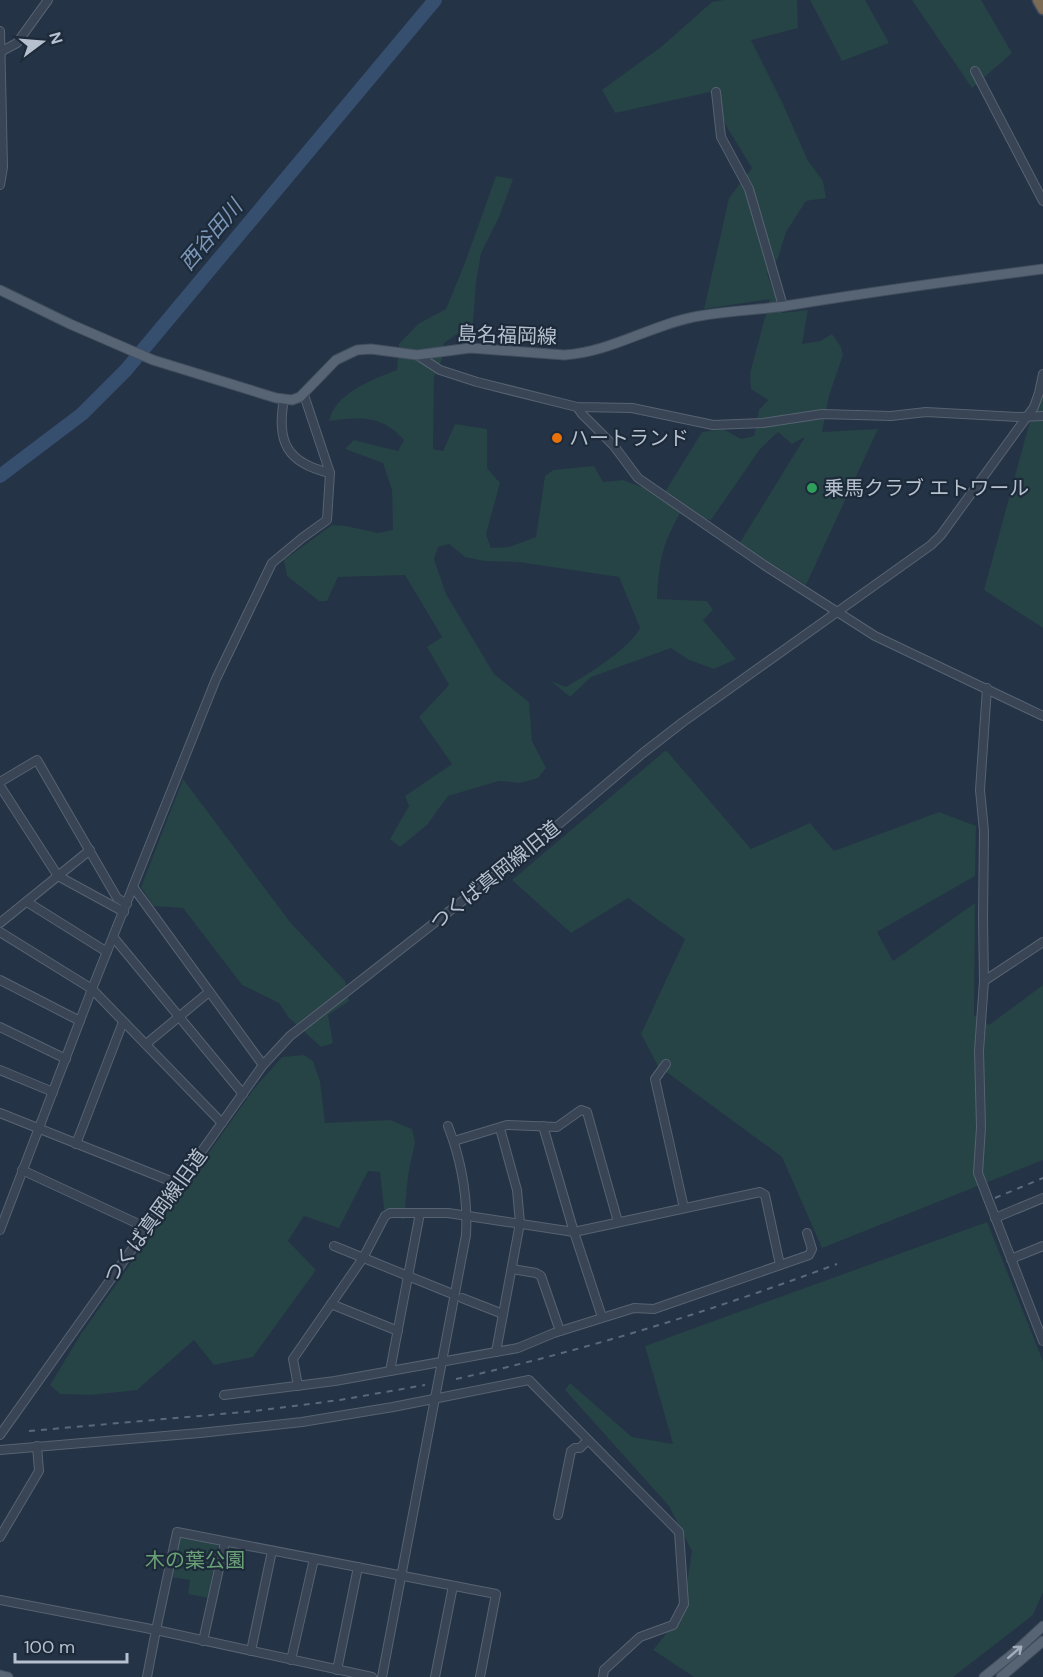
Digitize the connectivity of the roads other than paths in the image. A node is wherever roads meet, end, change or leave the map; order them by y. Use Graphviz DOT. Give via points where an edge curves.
graph roads {
  1 [pos="48,0"];
  2 [pos="1038,0"];
  3 [pos="1043,9"];
  4 [pos="0,31"];
  5 [pos="2,51"];
  6 [pos="975,71"];
  7 [pos="716,92"];
  8 [pos="0,185"];
  9 [pos="1043,201"];
  10 [pos="1043,269"];
  11 [pos="0,290"];
  12 [pos="783,306"];
  13 [pos="417,355"];
  14 [pos="1043,374"];
  15 [pos="304,395"];
  16 [pos="284,399"];
  17 [pos="577,406"];
  18 [pos="1026,416"];
  19 [pos="1043,416"];
  20 [pos="330,473"];
  21 [pos="838,613"];
  22 [pos="987,688"];
  23 [pos="1043,716"];
  24 [pos="0,784"];
  25 [pos="90,850"];
  26 [pos="58,876"];
  27 [pos="133,888"];
  28 [pos="27,902"];
  29 [pos="127,904"];
  30 [pos="124,912"];
  31 [pos="0,923"];
  32 [pos="0,932"];
  33 [pos="114,938"];
  34 [pos="1043,942"];
  35 [pos="106,952"];
  36 [pos="0,981"];
  37 [pos="984,981"];
  38 [pos="92,989"];
  39 [pos="209,993"];
  40 [pos="179,1018"];
  41 [pos="80,1021"];
  42 [pos="123,1022"];
  43 [pos="0,1027"];
  44 [pos="146,1044"];
  45 [pos="66,1059"];
  46 [pos="666,1064"];
  47 [pos="263,1065"];
  48 [pos="0,1070"];
  49 [pos="53,1092"];
  50 [pos="243,1094"];
  51 [pos="0,1114"];
  52 [pos="222,1123"];
  53 [pos="448,1126"];
  54 [pos="543,1126"];
  55 [pos="40,1129"];
  56 [pos="501,1132"];
  57 [pos="454,1141"];
  58 [pos="76,1144"];
  59 [pos="22,1170"];
  60 [pos="178,1184"];
  61 [pos="1043,1198"];
  62 [pos="684,1208"];
  63 [pos="420,1213"];
  64 [pos="467,1215"];
  65 [pos="2,1218"];
  66 [pos="995,1218"];
  67 [pos="618,1222"];
  68 [pos="520,1223"];
  69 [pos="147,1228"];
  70 [pos="0,1230"];
  71 [pos="573,1232"];
  72 [pos="807,1233"];
  73 [pos="334,1246"];
  74 [pos="1043,1246"];
  75 [pos="363,1258"];
  76 [pos="1011,1259"];
  77 [pos="780,1265"];
  78 [pos="512,1269"];
  79 [pos="408,1276"];
  80 [pos="450,1293"];
  81 [pos="462,1298"];
  82 [pos="331,1304"];
  83 [pos="503,1314"];
  84 [pos="602,1317"];
  85 [pos="398,1331"];
  86 [pos="560,1332"];
  87 [pos="1043,1341"];
  88 [pos="496,1352"];
  89 [pos="443,1362"];
  90 [pos="390,1371"];
  91 [pos="298,1386"];
  92 [pos="224,1395"];
  93 [pos="436,1400"];
  94 [pos="0,1418"];
  95 [pos="9,1422"];
  96 [pos="0,1435"];
  97 [pos="588,1440"];
  98 [pos="38,1446"];
  99 [pos="0,1450"];
  100 [pos="558,1515"];
  101 [pos="0,1537"];
  102 [pos="225,1542"];
  103 [pos="272,1551"];
  104 [pos="314,1559"];
  105 [pos="357,1567"];
  106 [pos="402,1576"];
  107 [pos="453,1586"];
  108 [pos="0,1600"];
  109 [pos="1043,1626"];
  110 [pos="156,1630"];
  111 [pos="202,1641"];
  112 [pos="1043,1641"];
  113 [pos="251,1651"];
  114 [pos="291,1660"];
  115 [pos="337,1670"];
  116 [pos="0,1676"];
  117 [pos="8,1677"];
  118 [pos="147,1677"];
  119 [pos="372,1677"];
  120 [pos="382,1677"];
  121 [pos="435,1677"];
  122 [pos="480,1677"];
  123 [pos="603,1677"];
  124 [pos="984,1677"];
  125 [pos="1001,1677"];
  1 -- 5 [label="street" via="18,43"];
  2 -- 3 [label="highway"];
  4 -- 5 [label="street"];
  5 -- 8 [label="street"];
  6 -- 9 [label="street"];
  7 -- 12 [label="street" via="721,137 748,189"];
  10 -- 12 [label="main road, 島名福岡線"];
  11 -- 16 [label="main road" via="140,355"];
  12 -- 13 [label="main road, 島名福岡線" via="682,319 579,354 470,348"];
  13 -- 15 [label="main road, 島名福岡線" via="371,349 348,353 336,360"];
  13 -- 17 [label="street" via="440,370 477,382"];
  14 -- 18 [label="street, つくば真岡線旧道" via="1037,400"];
  15 -- 16 [label="main road"];
  15 -- 20 [label="street"];
  16 -- 20 [label="street" via="280,421 287,446 306,467"];
  17 -- 18 [label="street" via="632,408 713,425 763,423 822,414 891,416 926,412"];
  17 -- 21 [label="street" via="638,478"];
  18 -- 19 [label="street"];
  18 -- 21 [label="street, つくば真岡線旧道" via="941,535"];
  20 -- 27 [label="street" via="327,520 278,556 263,579 216,679"];
  21 -- 22 [label="street" via="875,636"];
  21 -- 47 [label="street, つくば真岡線旧道" via="643,753 539,841 314,1016"];
  22 -- 23 [label="street"];
  22 -- 37 [label="street" via="980,790 984,831"];
  24 -- 25 [label="street" via="37,760"];
  24 -- 26 [label="street"];
  25 -- 26 [label="street"];
  25 -- 29 [label="street" via="117,898"];
  26 -- 28 [label="street"];
  26 -- 30 [label="street"];
  27 -- 29 [label="street"];
  27 -- 39 [label="street"];
  28 -- 31 [label="street"];
  28 -- 35 [label="street"];
  29 -- 30 [label="street"];
  30 -- 33 [label="street"];
  32 -- 38 [label="street"];
  33 -- 35 [label="street"];
  33 -- 40 [label="street"];
  34 -- 37 [label="street"];
  35 -- 38 [label="street"];
  36 -- 41 [label="street"];
  37 -- 66 [label="street" via="978,1173"];
  38 -- 41 [label="street"];
  38 -- 42 [label="street"];
  39 -- 40 [label="street"];
  39 -- 47 [label="street"];
  40 -- 44 [label="street"];
  40 -- 50 [label="street"];
  41 -- 45 [label="street"];
  42 -- 44 [label="street"];
  42 -- 58 [label="street"];
  43 -- 45 [label="street"];
  44 -- 52 [label="street"];
  45 -- 49 [label="street"];
  46 -- 62 [label="street" via="655,1079"];
  47 -- 50 [label="street, つくば真岡線旧道"];
  48 -- 49 [label="street"];
  49 -- 55 [label="street"];
  50 -- 52 [label="street, つくば真岡線旧道"];
  51 -- 55 [label="street"];
  52 -- 60 [label="street, つくば真岡線旧道"];
  53 -- 57 [label="street"];
  54 -- 57 [label="street" via="507,1125"];
  54 -- 67 [label="street" via="557,1127 581,1110 587,1112"];
  54 -- 71 [label="street"];
  55 -- 58 [label="street"];
  55 -- 59 [label="street"];
  56 -- 68 [label="street" via="517,1190"];
  57 -- 64 [label="street" via="463,1172"];
  58 -- 60 [label="street"];
  59 -- 65 [label="street"];
  59 -- 69 [label="street"];
  60 -- 69 [label="street, つくば真岡線旧道"];
  61 -- 66 [label="street"];
  62 -- 67 [label="street"];
  62 -- 77 [label="street" via="760,1192 765,1195"];
  63 -- 64 [label="street"];
  63 -- 75 [label="street" via="385,1216"];
  63 -- 79 [label="street"];
  64 -- 68 [label="street"];
  64 -- 89 [label="street"];
  65 -- 70 [label="street"];
  66 -- 76 [label="street"];
  67 -- 71 [label="street"];
  68 -- 71 [label="street"];
  68 -- 78 [label="street"];
  69 -- 95 [label="street, つくば真岡線旧道"];
  71 -- 84 [label="street"];
  72 -- 77 [label="street" via="812,1249 808,1255"];
  73 -- 75 [label="street"];
  74 -- 76 [label="street"];
  75 -- 79 [label="street"];
  75 -- 82 [label="street"];
  76 -- 87 [label="street"];
  77 -- 84 [label="street" via="654,1310 634,1308"];
  78 -- 83 [label="street"];
  78 -- 86 [label="street" via="541,1276"];
  79 -- 80 [label="street"];
  79 -- 85 [label="street"];
  81 -- 83 [label="street"];
  82 -- 85 [label="street"];
  82 -- 91 [label="street" via="293,1359"];
  83 -- 88 [label="street"];
  84 -- 86 [label="street"];
  85 -- 90 [label="street"];
  86 -- 88 [label="street"];
  88 -- 89 [label="street"];
  89 -- 90 [label="street"];
  89 -- 93 [label="street"];
  90 -- 91 [label="street"];
  91 -- 92 [label="street"];
  93 -- 97 [label="street" via="527,1380"];
  93 -- 98 [label="street" via="254,1427"];
  93 -- 106 [label="street"];
  94 -- 95 [label="street"];
  95 -- 96 [label="street, つくば真岡線旧道"];
  97 -- 100 [label="street" via="571,1451"];
  97 -- 123 [label="street" via="680,1532 684,1604 673,1624 640,1637 604,1670"];
  98 -- 99 [label="street"];
  98 -- 101 [label="street" via="39,1471"];
  102 -- 103 [label="street"];
  102 -- 110 [label="street" via="177,1532"];
  102 -- 111 [label="street"];
  103 -- 104 [label="street"];
  103 -- 113 [label="street"];
  104 -- 105 [label="street"];
  104 -- 114 [label="street"];
  105 -- 106 [label="street"];
  105 -- 115 [label="street"];
  106 -- 107 [label="street"];
  106 -- 120 [label="street"];
  107 -- 121 [label="street"];
  107 -- 122 [label="street" via="496,1594"];
  108 -- 110 [label="street"];
  124 -- 109 [label="main road, one-way"];
  110 -- 111 [label="street"];
  110 -- 118 [label="street"];
  111 -- 113 [label="street"];
  112 -- 125 [label="main road"];
  113 -- 114 [label="street"];
  114 -- 115 [label="street"];
  115 -- 119 [label="street"];
  116 -- 117 [label="main road"];
}
